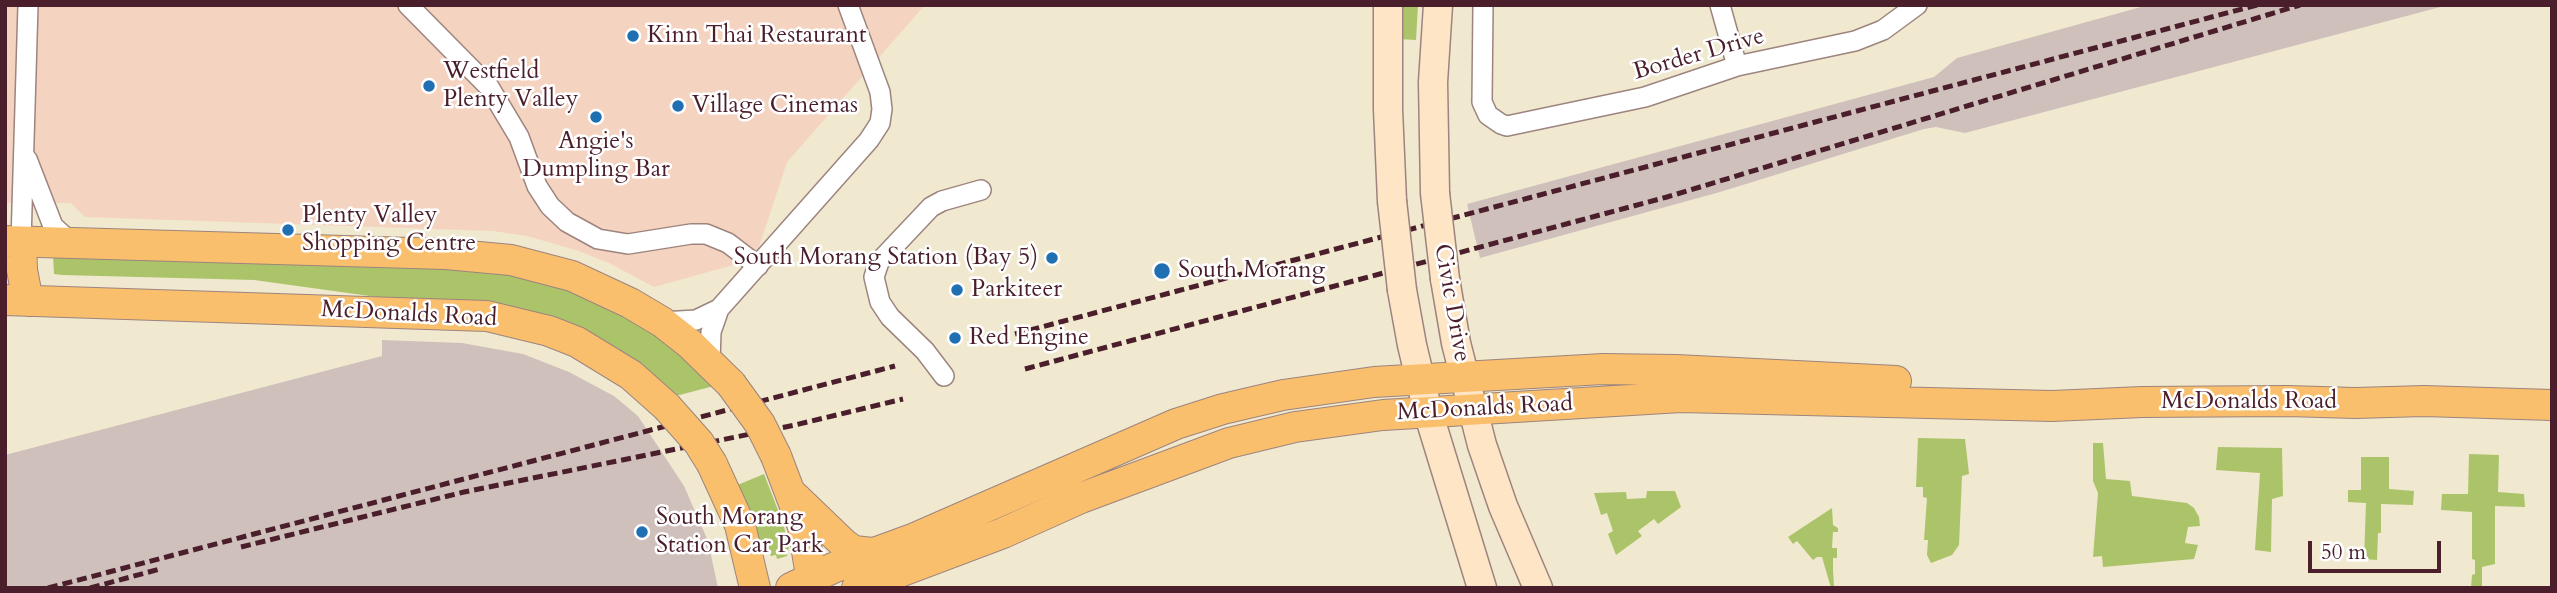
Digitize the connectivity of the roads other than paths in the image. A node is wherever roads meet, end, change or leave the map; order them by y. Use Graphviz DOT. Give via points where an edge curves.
graph roads {
  1 [pos="28,5"];
  2 [pos="408,5"];
  3 [pos="848,5"];
  4 [pos="1388,5"];
  5 [pos="1438,5"];
  6 [pos="1483,5"];
  7 [pos="1720,5"];
  8 [pos="1917,5"];
  9 [pos="1737,66"];
  10 [pos="23,148"];
  11 [pos="981,190"];
  12 [pos="79,244"];
  13 [pos="10,249"];
  14 [pos="758,266"];
  15 [pos="17,300"];
  16 [pos="719,309"];
  17 [pos="662,322"];
  18 [pos="710,362"];
  19 [pos="944,376"];
  20 [pos="1463,376"];
  21 [pos="1420,379"];
  22 [pos="2142,402"];
  23 [pos="2355,403"];
  24 [pos="2552,405"];
  25 [pos="1472,410"];
  26 [pos="1428,412"];
  27 [pos="2552,422"];
  28 [pos="791,493"];
  29 [pos="872,553"];
  30 [pos="806,584"];
  31 [pos="755,588"];
  32 [pos="857,588"];
  33 [pos="1482,588"];
  34 [pos="1538,588"];
  1 -- 10 [label="street"];
  2 -- 14 [label="street" via="489,87 519,137 537,186 567,222 598,239 628,244 706,234"];
  3 -- 14 [label="street" via="880,92 880,123"];
  4 -- 21 [label="main road, Civic Drive, bridge" via="1392,201 1402,290"];
  5 -- 20 [label="main road, Civic Drive, bridge" via="1433,82 1435,193"];
  6 -- 9 [label="street, Border Drive" via="1482,102 1488,115 1501,124 1516,125 1644,97"];
  7 -- 9 [label="street"];
  8 -- 9 [label="street, Border Drive" via="1892,25 1864,38"];
  10 -- 12 [label="street" via="53,226"];
  10 -- 13 [label="street"];
  11 -- 19 [label="street" via="931,207 876,268 880,302"];
  12 -- 13 [label="main road, McDonalds Road"];
  12 -- 17 [label="main road, McDonalds Road" via="446,254 511,260 600,288"];
  13 -- 15 [label="main road" via="22,270"];
  14 -- 16 [label="street"];
  15 -- 31 [label="main road, McDonalds Road, bridge" via="486,316 549,331 631,374 698,443 740,525"];
  16 -- 17 [label="street" via="696,320"];
  16 -- 18 [label="street" via="711,332"];
  17 -- 18 [label="main road, McDonalds Road"];
  18 -- 28 [label="main road, McDonalds Road, bridge" via="760,424"];
  20 -- 21 [label="main road, McDonalds Road"];
  20 -- 22 [label="main road, McDonalds Road" via="1676,370 2046,389"];
  20 -- 25 [label="main road, Civic Drive"];
  21 -- 26 [label="main road, Civic Drive"];
  21 -- 29 [label="main road, McDonalds Road" via="1297,392 1193,418"];
  22 -- 23 [label="main road, McDonalds Road"];
  22 -- 25 [label="main road, McDonalds Road" via="2052,406 1681,397"];
  23 -- 24 [label="main road, McDonalds Road"];
  23 -- 27 [label="main road, McDonalds Road"];
  25 -- 26 [label="main road, McDonalds Road"];
  25 -- 34 [label="main road, Civic Drive" via="1503,506"];
  26 -- 32 [label="main road, McDonalds Road" via="1316,424 1229,443"];
  26 -- 33 [label="main road, Civic Drive"];
  28 -- 29 [label="main road, McDonalds Road" via="844,544 854,551"];
  28 -- 30 [label="main road, McDonalds Road" via="803,527"];
  29 -- 30 [label="main road, McDonalds Road"];
}
